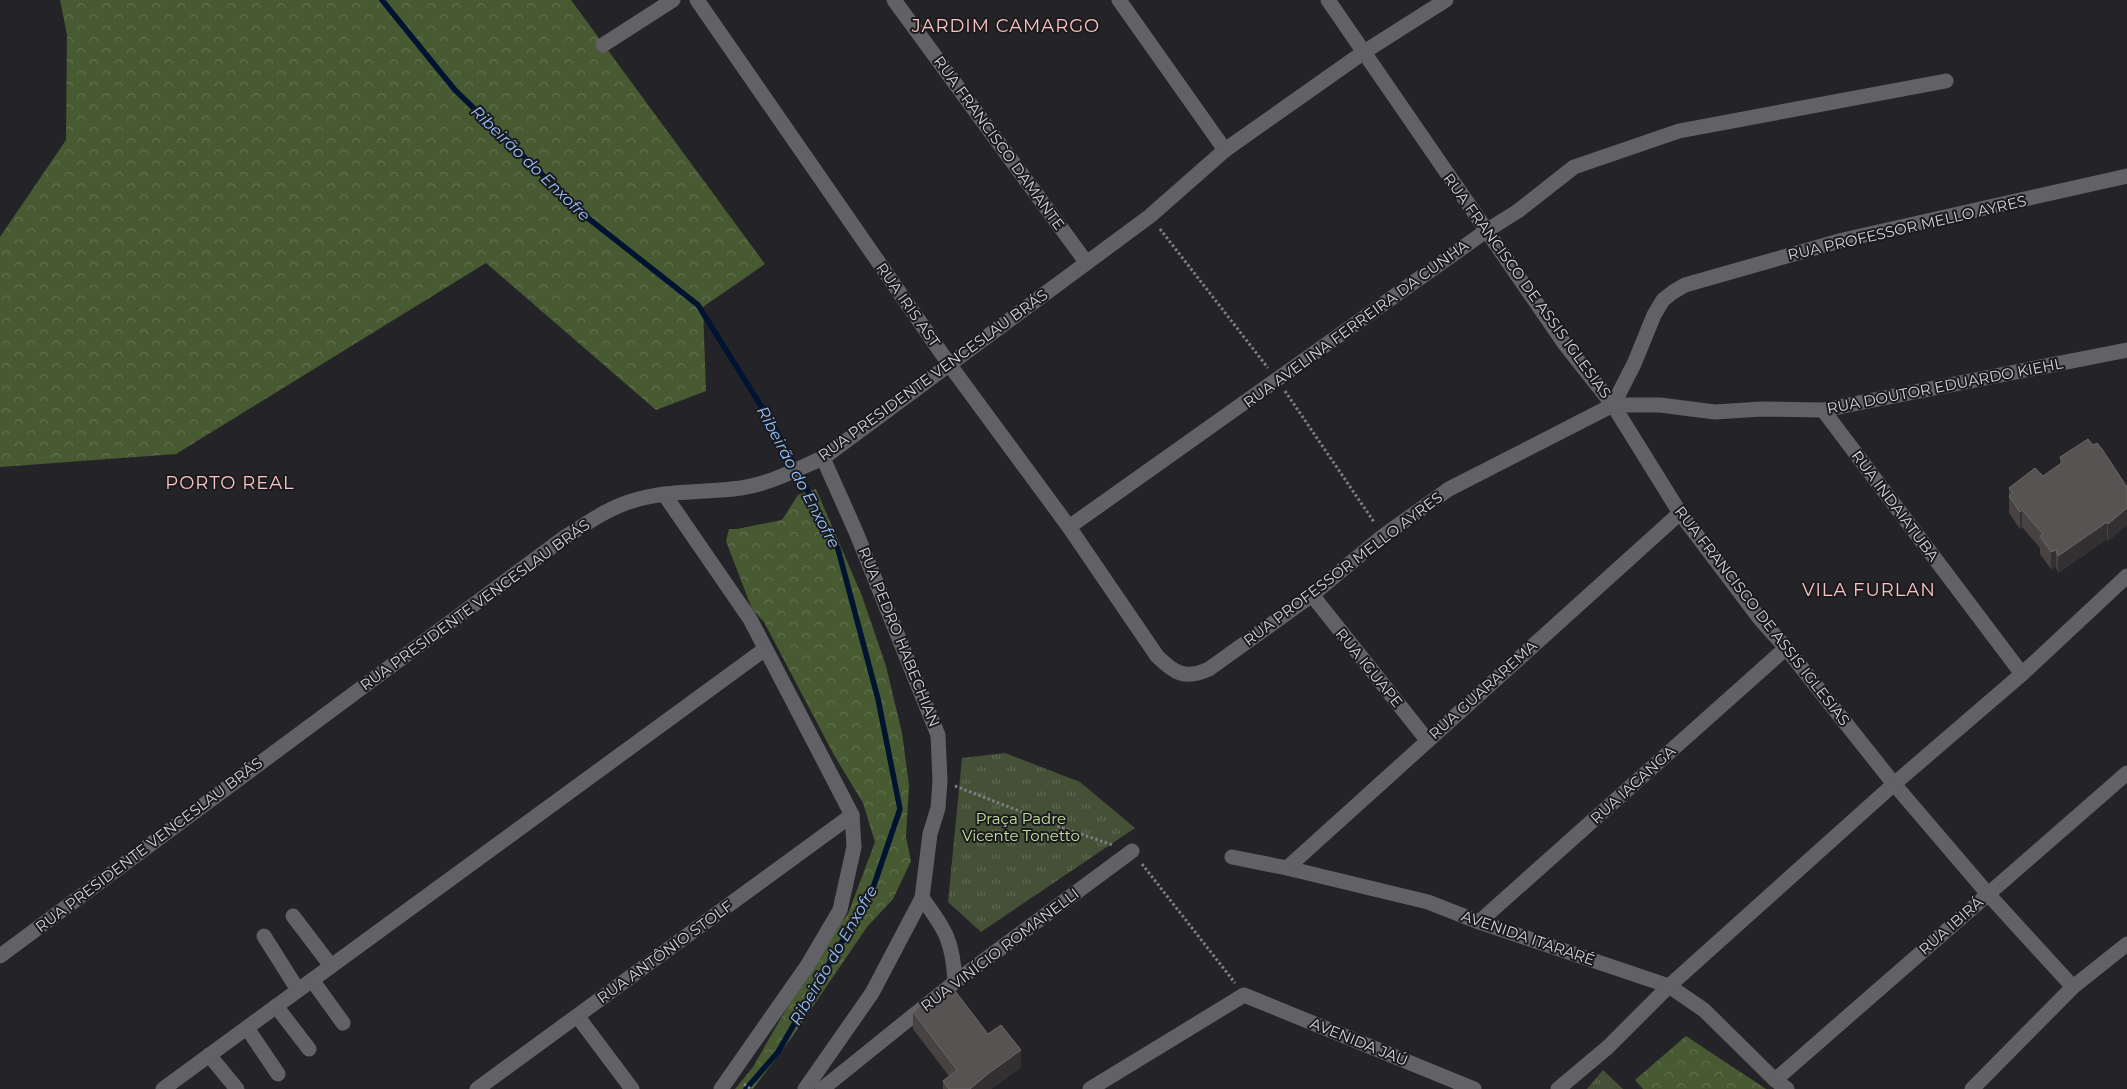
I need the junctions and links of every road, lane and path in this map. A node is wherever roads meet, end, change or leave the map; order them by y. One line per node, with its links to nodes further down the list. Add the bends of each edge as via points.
1 (673, 0): 7 (street)
2 (697, 0): 15 (street, RUA IRIS AST)
3 (894, 0): 13 (street, RUA FRANCISCO DAMANTE)
4 (1119, 0): 10 (street)
5 (1328, 0): 8 (street, RUA FRANCISCO DE ASSIS IGLESIAS)
6 (1446, 0): 8 (street, RUA PRESIDENTE VENCESLAU BRÁS)
7 (603, 44)
8 (1364, 52): 10 (street, RUA PRESIDENTE VENCESLAU BRÁS); 12 (street, RUA FRANCISCO DE ASSIS IGLESIAS)
9 (1946, 81): 12 (street, RUA AVELINA FERREIRA DA CUNHA, via 1678,131 1574,167 1518,211)
10 (1225, 150): 13 (street, RUA PRESIDENTE VENCESLAU BRÁS, via 1150,216)
11 (2127, 176): 16 (street, RUA PROFESSOR MELLO AYRES, via 1843,240 1685,285 1663,300 1654,315)
12 (1486, 231): 16 (street, RUA FRANCISCO DE ASSIS IGLESIAS); 21 (street, RUA AVELINA FERREIRA DA CUNHA)
13 (1086, 262): 15 (street, RUA PRESIDENTE VENCESLAU BRÁS)
14 (2127, 350): 17 (street, RUA DOUTOR EDUARDO KIEHL)
15 (949, 364): 18 (street, RUA PRESIDENTE VENCESLAU BRÁS); 21 (street, RUA IRIS AST)
16 (1613, 405): 17 (street, RUA DOUTOR EDUARDO KIEHL, via 1715,412); 20 (street, RUA FRANCISCO DE ASSIS IGLESIAS); 23 (street, RUA PROFESSOR MELLO AYRES, via 1449,489 1383,536)
17 (1824, 410): 27 (street, RUA INDAIATUBA)
18 (823, 458): 19 (street, RUA PRESIDENTE VENCESLAU BRÁS, via 779,479 743,488); 36 (street, RUA PEDRO HABECHIAN, via 878,584 938,736 940,780)
19 (664, 494): 24 (street, via 750,619); 41 (street, RUA PRESIDENTE VENCESLAU BRÁS, via 631,501 564,537)
20 (1680, 513): 25 (street, RUA FRANCISCO DE ASSIS IGLESIAS, via 1760,619); 28 (street, RUA GUARAREMA)
21 (1069, 527): 26 (street, RUA IRIS AST, via 1156,656)
22 (2127, 576): 27 (street)
23 (1312, 595): 26 (street, RUA PROFESSOR MELLO AYRES, via 1209,669 1197,674); 28 (street, RUA IGUAPE)
24 (765, 648): 31 (street); 42 (street)
25 (1786, 648): 30 (street, RUA FRANCISCO DE ASSIS IGLESIAS); 38 (street, RUA IACANGA)
26 (1181, 674)
27 (2022, 674): 30 (street)
28 (1427, 740): 34 (street, RUA GUARAREMA)
29 (2127, 772): 35 (street, RUA IBIRÁ)
30 (1894, 784): 35 (street, RUA FRANCISCO DE ASSIS IGLESIAS); 45 (street)
31 (852, 815): 49 (street, RUA ANTÔNIO STOLF); 61 (street, via 854,848 840,910 807,966)
32 (1132, 851): 44 (street, RUA VINÍCIO ROMANELLI)
33 (1232, 857): 34 (street, AVENIDA ITARARÉ)
34 (1287, 868): 38 (street, AVENIDA ITARARÉ, via 1428,902)
35 (1988, 894): 46 (street, RUA FRANCISCO DE ASSIS IGLESIAS); 56 (street, RUA IBIRÁ)
36 (922, 898): 44 (street, via 943,926 949,940 954,955); 62 (street, RUA PEDRO HABECHIAN, via 872,993)
37 (293, 916): 42 (street)
38 (1479, 922): 45 (street, AVENIDA ITARARÉ)
39 (264, 936): 47 (street)
40 (2127, 944): 46 (street)
41 (0, 956)
42 (331, 966): 43 (street)
43 (312, 980): 47 (street); 50 (street)
44 (955, 982): 63 (street, RUA VINÍCIO ROMANELLI)
45 (1669, 986): 56 (street, AVENIDA ITARARÉ, via 1704,1010); 66 (street, via 1608,1047)
46 (2073, 986): 67 (street)
47 (298, 990): 48 (street)
48 (276, 1006): 51 (street); 52 (street)
49 (578, 1016): 59 (street, RUA ANTÔNIO STOLF); 60 (street)
50 (344, 1023)
51 (247, 1028): 53 (street); 54 (street)
52 (309, 1049)
53 (209, 1055): 57 (street); 58 (street)
54 (278, 1074)
55 (1457, 1085): 64 (street, AVENIDA JAÚ, via 1244,995); 65 (street, AVENIDA JAÚ)
56 (1781, 1085)
57 (163, 1089)
58 (237, 1089)
59 (477, 1089)
60 (632, 1089)
61 (721, 1089)
62 (804, 1089)
63 (822, 1089)
64 (1090, 1089)
65 (1474, 1089)
66 (1558, 1089)
67 (1972, 1089)

